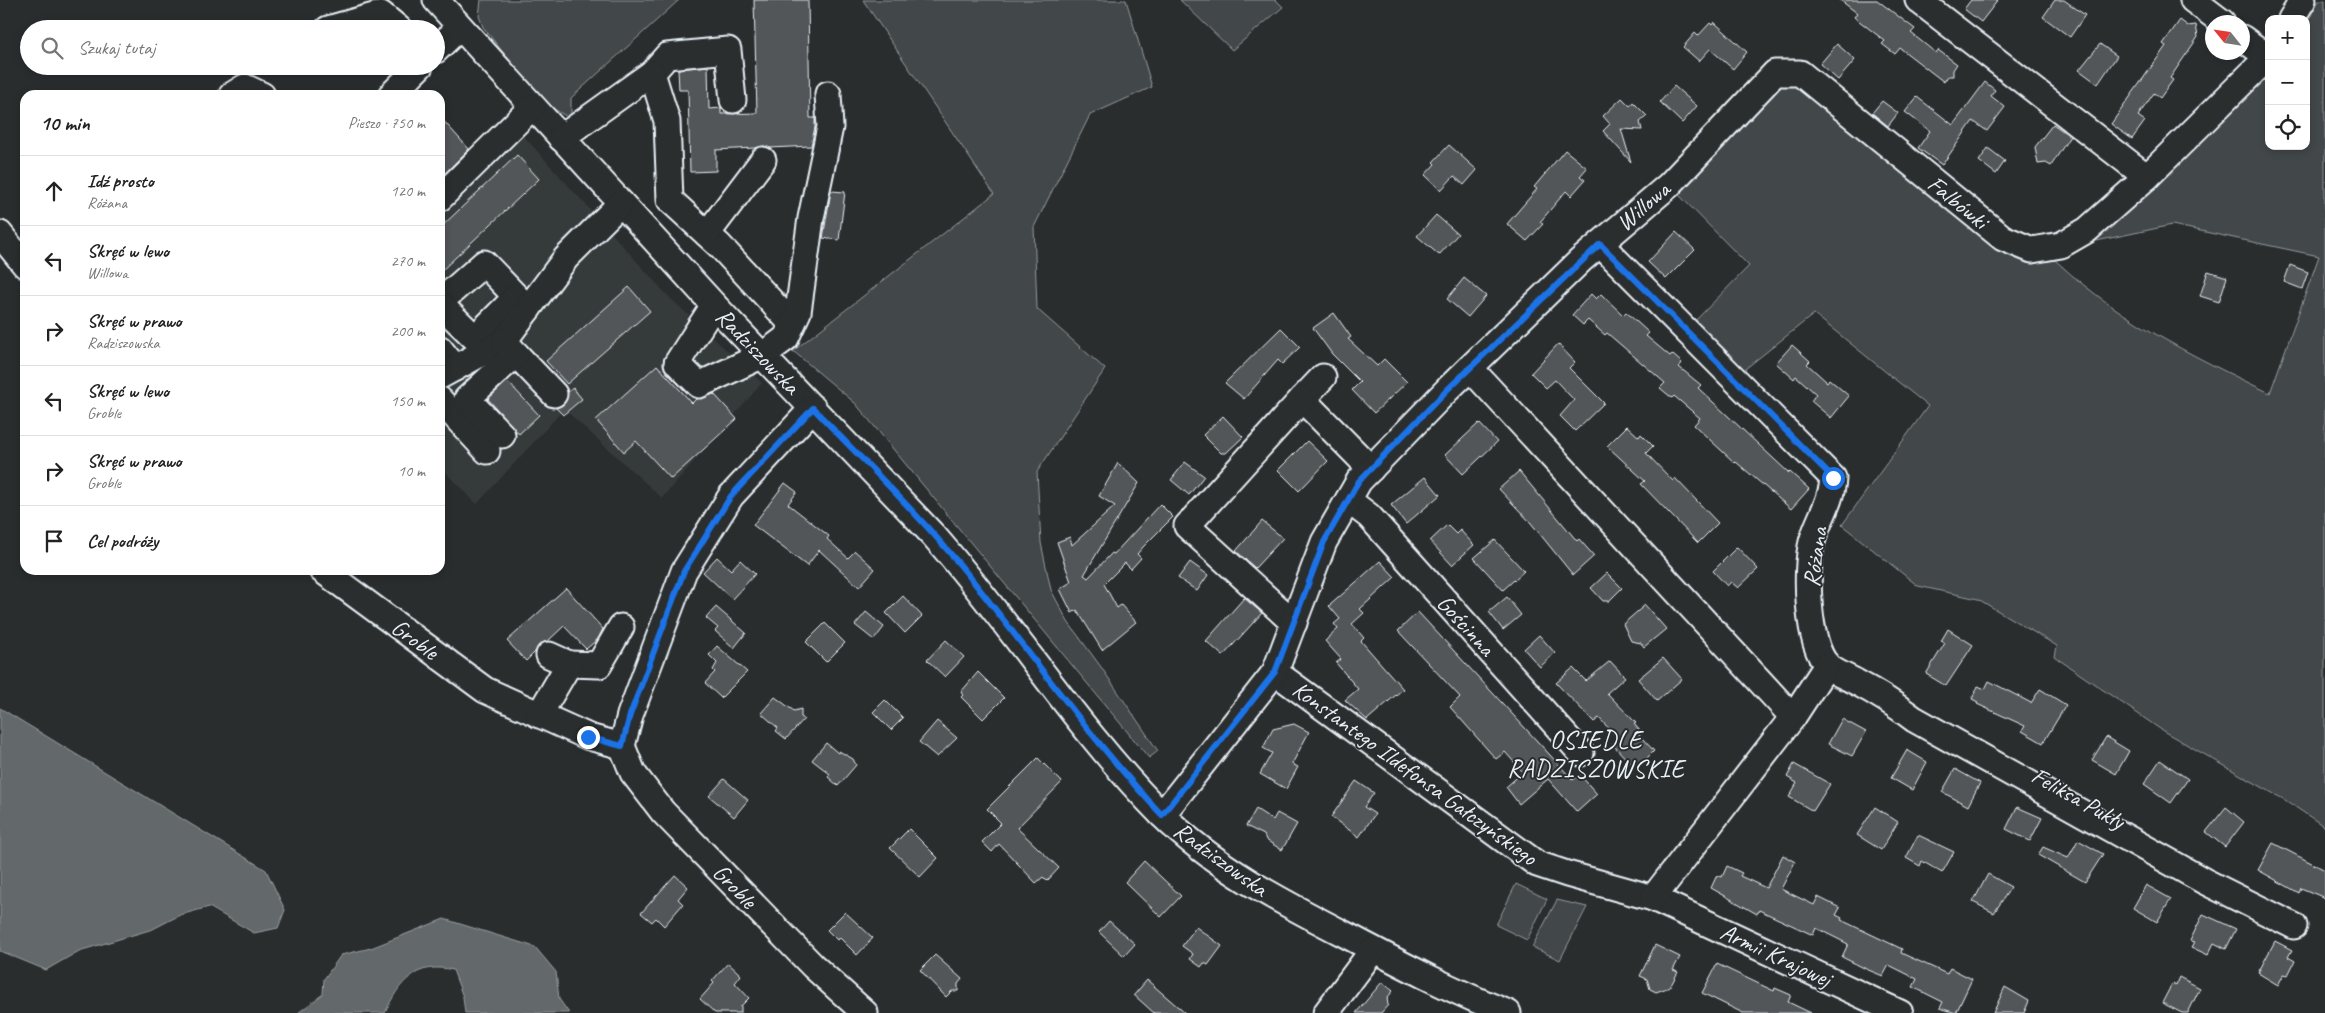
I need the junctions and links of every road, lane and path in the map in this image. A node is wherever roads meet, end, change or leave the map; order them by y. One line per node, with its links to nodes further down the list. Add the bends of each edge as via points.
1 (436, 0): 9 (street, Radziszowska)
2 (1918, 0): 25 (street)
3 (2193, 0): 5 (street)
4 (2303, 0): 6 (street)
5 (2213, 15)
6 (2294, 15)
7 (360, 20): 8 (street, via 381,14)
8 (388, 20)
9 (460, 27): 10 (street); 22 (street, Radziszowska)
10 (445, 41)
11 (2250, 44): 12 (street, Falbówki)
12 (2265, 54)
13 (2265, 59): 25 (street, Falbówki)
14 (652, 73): 21 (street, via 667,56 728,50); 23 (street); 29 (street, via 667,121 670,200)
15 (1775, 73): 25 (street, Falbówki, via 1800,74 2003,238 2032,250 2061,245 2087,230); 30 (street, Willowa, via 1669,185)
16 (411, 75): 19 (street)
17 (240, 90): 18 (street, via 245,87)
18 (251, 90)
19 (396, 90)
20 (828, 94): 36 (street, via 830,127 810,218 798,312)
21 (733, 100)
22 (532, 107): 23 (street, Radziszowska); 26 (street)
23 (561, 138): 27 (street, Radziszowska)
24 (763, 160): 29 (street)
25 (2147, 177)
26 (445, 193)
27 (621, 203): 33 (street); 34 (street, Radziszowska)
28 (0, 234): 31 (street)
29 (707, 234): 36 (street)
30 (1600, 244): 40 (street, Willowa); 51 (street, Różana, via 1833,478 1829,503 1821,515 1812,544 1809,605 1816,648)
31 (20, 259)
32 (445, 298): 33 (street, via 484,263)
33 (522, 303): 35 (street, via 475,338); 37 (street)
34 (714, 305): 38 (street, Radziszowska); 38 (street, via 677,362 699,385)
35 (445, 308)
36 (792, 324): 38 (street, via 786,338)
37 (510, 347): 39 (street); 42 (street); 44 (street, via 467,399 495,443)
38 (762, 355): 45 (street, Radziszowska)
39 (445, 364)
40 (1470, 368): 46 (street, Willowa); 54 (street)
41 (1323, 377): 43 (street)
42 (554, 394)
43 (1302, 399): 46 (street); 49 (street, via 1187,526)
44 (445, 404)
45 (813, 408): 55 (street, via 731,496 684,571 630,715); 57 (street, Radziszowska, via 964,570 1062,698 1130,782)
46 (1371, 469): 47 (street, Willowa)
47 (1348, 500): 49 (street, Willowa, via 1324,542); 56 (street, Gościnna, via 1369,516)
48 (329, 575): 53 (street, Groble, via 485,690)
49 (1294, 623): 52 (street, Willowa)
50 (621, 627): 53 (street, via 599,665 559,660)
51 (1827, 665): 54 (street); 59 (street, Feliksa Pukły, via 1922,723 2204,881)
52 (1275, 672): 57 (street, Willowa); 58 (street, Konstantego Ildefonsa Gałczyńskiego, via 1537,864)
53 (540, 715): 55 (street, Groble, via 588,737)
54 (1793, 717): 58 (street)
55 (622, 746): 61 (street, Groble, via 634,773 663,812 813,966)
56 (1582, 753)
57 (1162, 815): 60 (street, Radziszowska, via 1250,884)
58 (1653, 898): 64 (street, Armii Krajowej)
59 (2294, 926)
60 (1373, 950): 62 (street); 63 (street, Radziszowska)
61 (865, 1013)
62 (1326, 1013)
63 (1508, 1013)
64 (1900, 1013)

